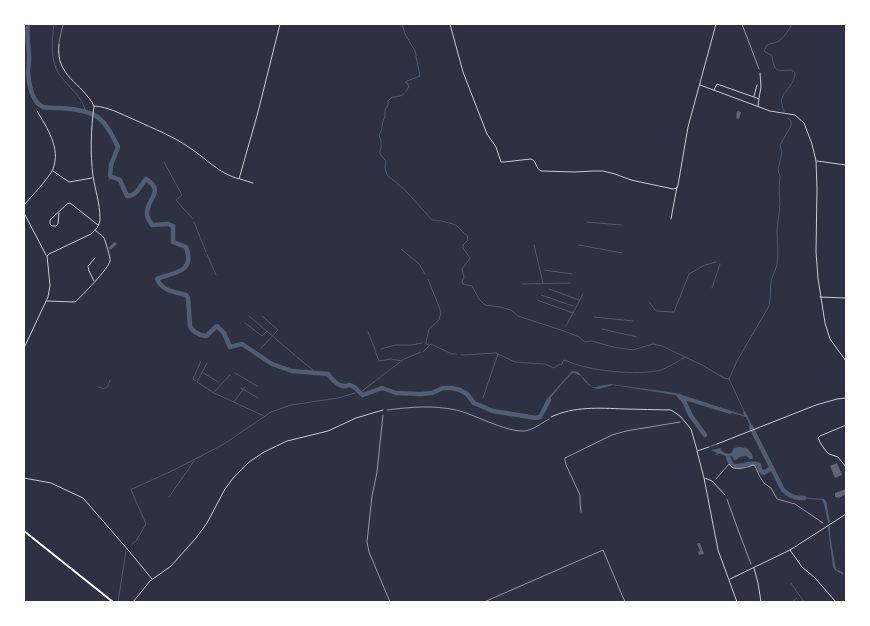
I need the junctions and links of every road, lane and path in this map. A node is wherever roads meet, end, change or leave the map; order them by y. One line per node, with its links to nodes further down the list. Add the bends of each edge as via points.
1 (63, 24): 6 (street)
2 (280, 24): 20 (street)
3 (450, 24): 22 (street, via 463,72 502,162 531,159 541,171 602,171 667,188)
4 (716, 24): 8 (street)
5 (742, 24): 7 (path)
6 (58, 44): 13 (street, via 62,68)
7 (760, 73): 12 (street)
8 (700, 84): 10 (street); 22 (street, via 685,139)
9 (756, 85): 11 (street)
10 (714, 90): 11 (street, via 717,84); 14 (street)
11 (754, 97): 12 (street)
12 (759, 98): 14 (street)
13 (94, 106): 19 (street); 20 (street, via 124,114 166,134 223,173)
14 (758, 106): 16 (street, via 798,117 804,123)
15 (37, 111): 18 (street, via 55,150)
16 (816, 161): 17 (street); 32 (street, via 816,252)
17 (846, 165)
18 (52, 170): 19 (street, via 69,182); 23 (street)
19 (93, 178): 27 (street, via 100,216)
20 (239, 179): 21 (street)
21 (252, 183)
22 (677, 187): 26 (street)
23 (24, 205)
24 (24, 213): 29 (street)
25 (59, 213): 25 (street, via 50,220 51,226 57,225); 27 (street, via 70,203)
26 (671, 219)
27 (98, 226): 28 (street)
28 (95, 230): 29 (street); 31 (street, via 106,241 111,260)
29 (47, 256): 34 (street, via 50,285)
30 (95, 258): 31 (street, via 88,266)
31 (95, 282): 34 (street, via 74,302)
32 (820, 297): 33 (street); 36 (street, via 828,332)
33 (846, 298)
34 (47, 301): 35 (street)
35 (24, 348)
36 (846, 361)
37 (846, 399): 42 (street, via 826,402)
38 (383, 410): 39 (path, via 425,406 447,408 519,431 528,430); 56 (street, via 325,432 287,441 256,457 228,484 196,538 171,566); 60 (path, via 367,542)
39 (551, 417): 44 (street, via 566,411 600,408 671,410 692,429)
40 (682, 422): 50 (path, via 619,433 566,458 564,460 580,495)
41 (846, 425): 45 (street, via 818,438 826,451)
42 (717, 444): 43 (street)
43 (709, 446): 44 (street)
44 (697, 451): 47 (street)
45 (846, 467)
46 (24, 478): 56 (street, via 51,483 84,498)
47 (704, 478): 48 (street); 57 (street, via 718,550)
48 (713, 481): 49 (street); 52 (path, via 729,464 732,468 753,465 777,499 795,504)
49 (725, 495): 55 (path)
50 (581, 512)
51 (846, 514): 52 (street)
52 (827, 526): 54 (street)
53 (24, 531): 58 (main road)
54 (790, 550): 55 (street); 65 (street)
55 (754, 568): 57 (street); 64 (street)
56 (152, 579): 59 (street)
57 (729, 580): 63 (street)
58 (114, 602)
59 (133, 602)
60 (390, 602)
61 (484, 602): 62 (path, via 603,550)
62 (625, 602)
63 (737, 602)
64 (760, 602)
65 (836, 602)

